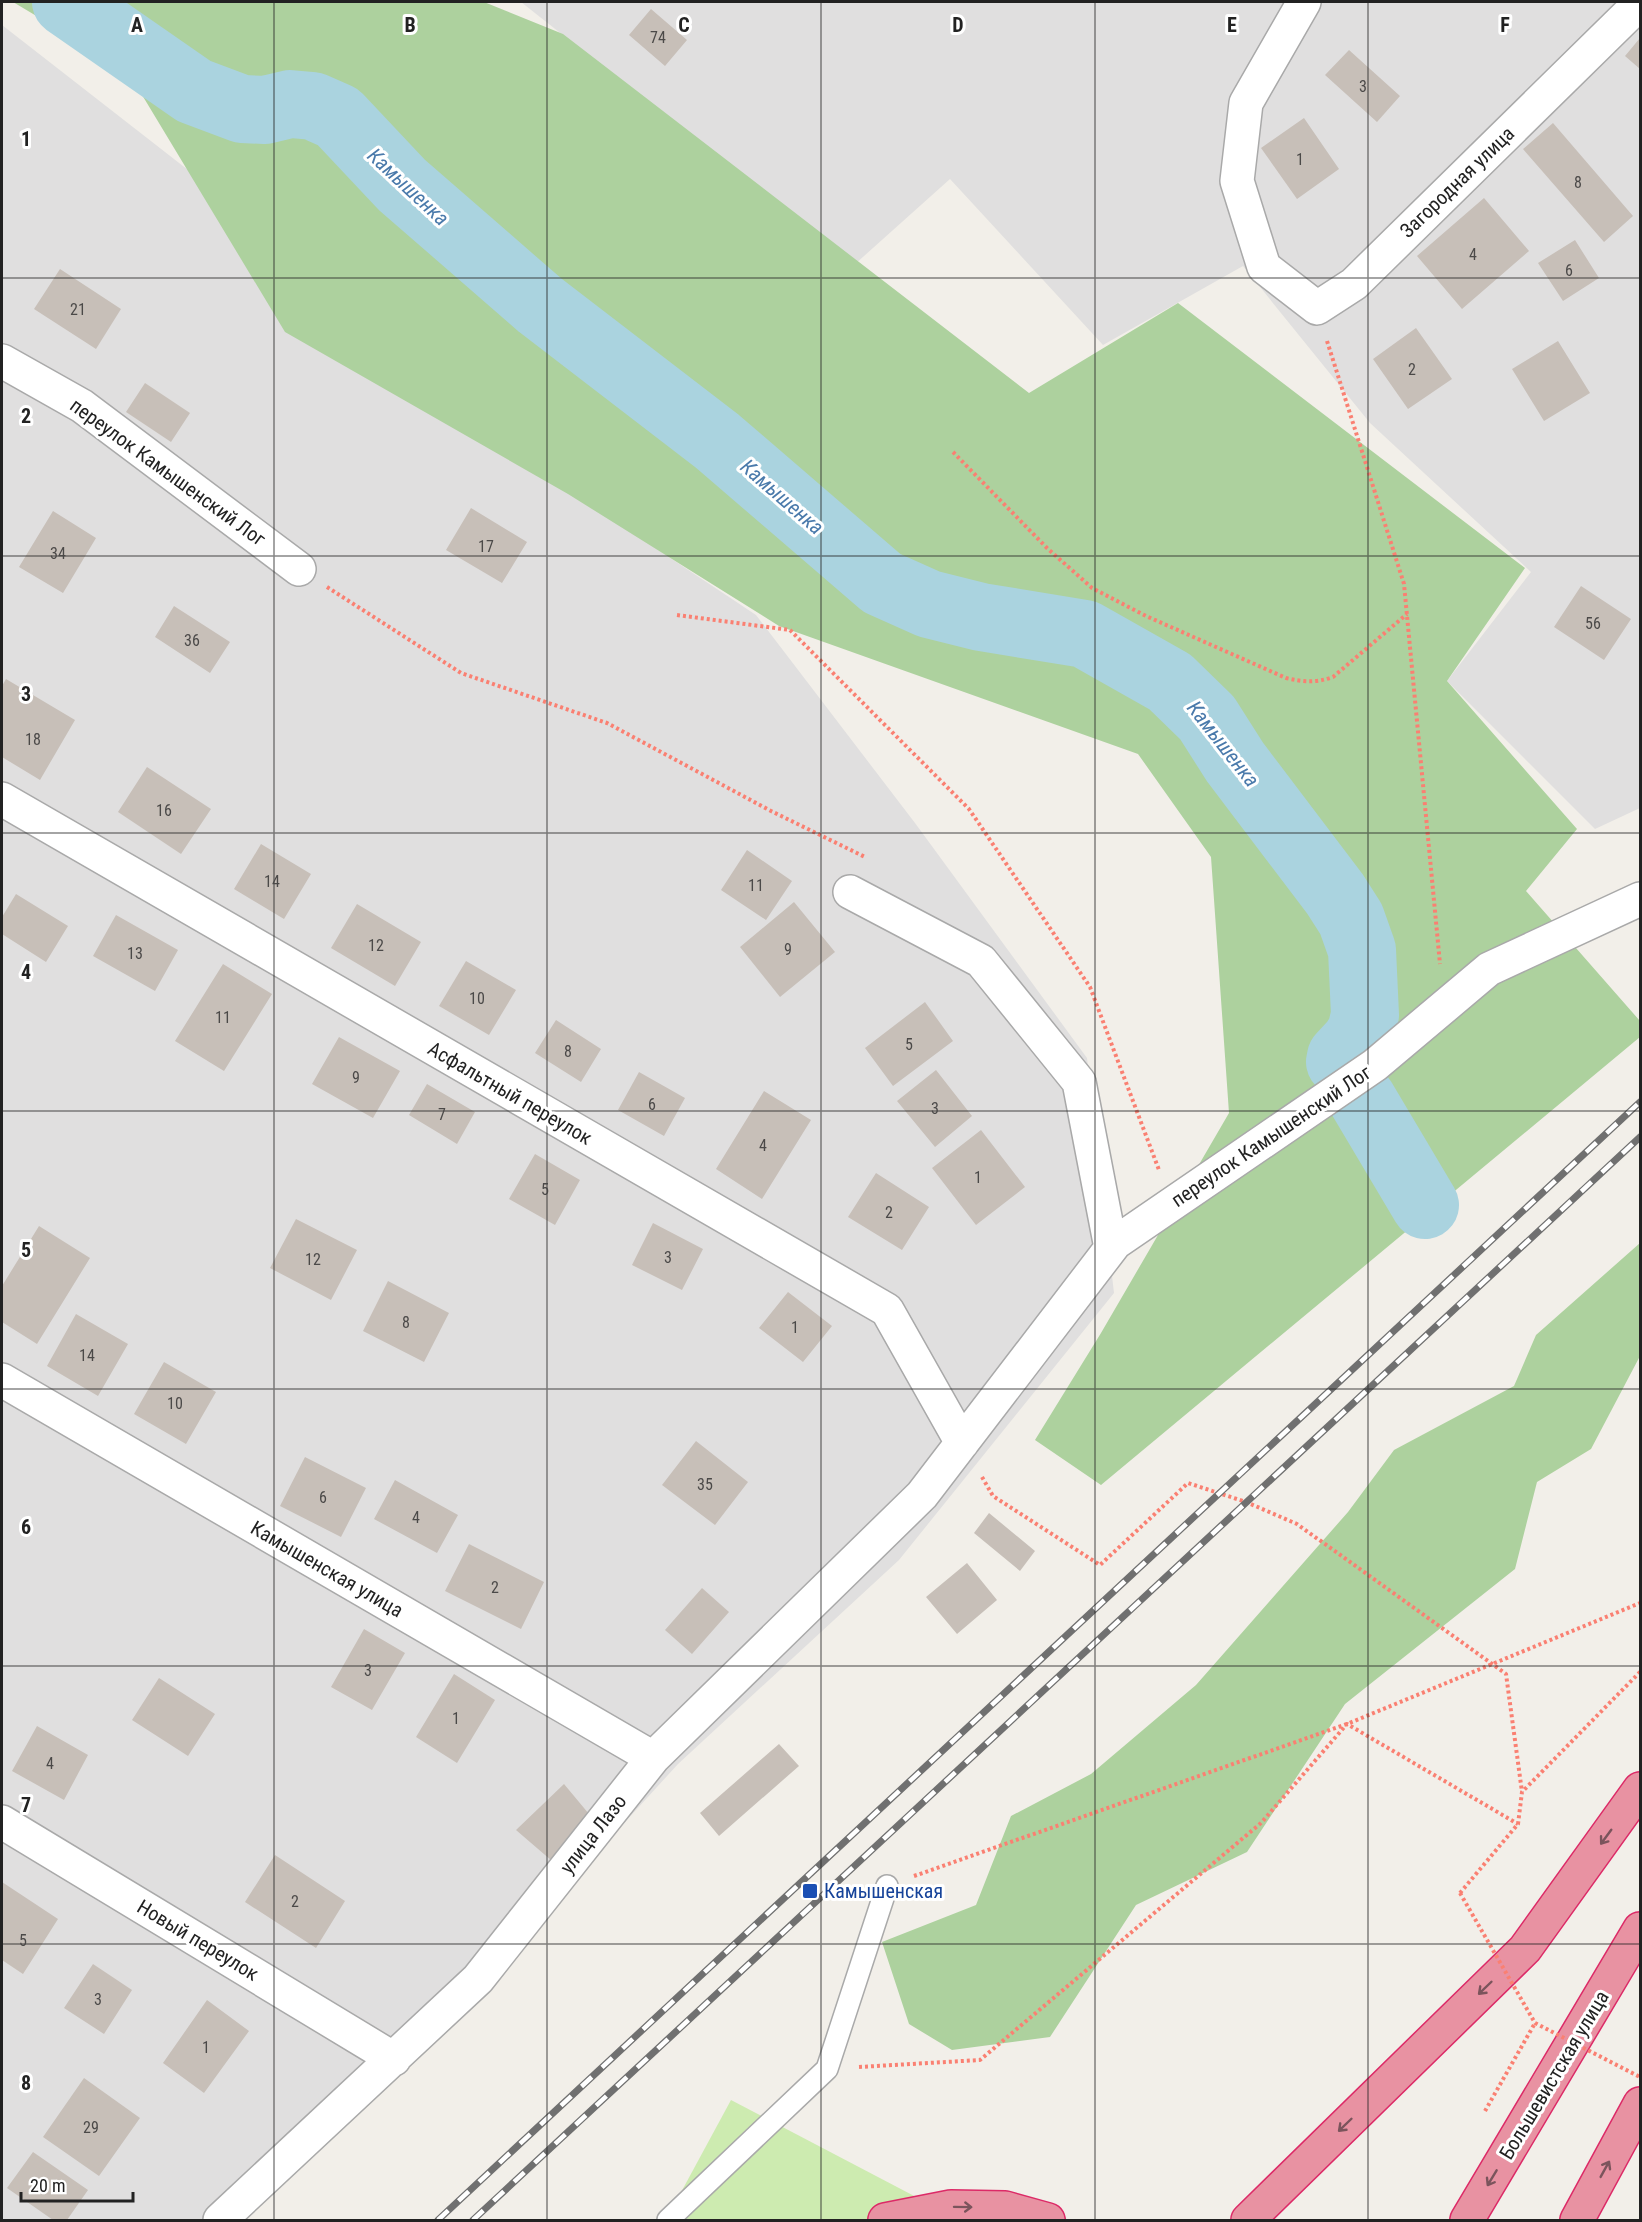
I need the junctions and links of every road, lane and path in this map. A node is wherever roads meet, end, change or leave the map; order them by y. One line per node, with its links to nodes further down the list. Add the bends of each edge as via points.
1 (1304, 2): 3 (street, via 1246,103 1238,181 1264,267)
2 (1641, 3): 3 (street, Загородная улица, via 1354,284)
3 (1317, 308): 7 (path, via 1404,584)
4 (2, 361): 6 (street, переулок Камышенский Лог, via 82,406)
5 (953, 452): 7 (path, via 1092,588 1286,678 1320,682 1333,677)
6 (300, 569): 10 (path, via 461,673 607,723)
7 (1407, 614): 13 (path)
8 (677, 615): 14 (path, via 790,630 969,809 1090,987)
9 (2, 799): 17 (street, Асфальтный переулок, via 887,1310)
10 (871, 860)
11 (850, 892): 15 (street, via 981,961 1079,1082)
12 (1641, 899): 13 (street, переулок Камышенский Лог, via 1489,969)
13 (1444, 1007): 14 (street, переулок Камышенский Лог, via 1374,1065)
14 (1172, 1204): 15 (street, переулок Камышенский Лог)
15 (1112, 1248): 17 (street, переулок Камышенский Лог)
16 (2, 1380): 22 (street, Камышенская улица)
17 (962, 1443): 19 (path, via 993,1496 1100,1565 1188,1483 1297,1524); 22 (street, улица Лазо, via 922,1495)
18 (1641, 1603): 19 (path)
19 (1492, 1664): 21 (path); 24 (path, via 1506,1674)
20 (1641, 1672): 24 (path)
21 (1347, 1724): 26 (path); 27 (path); 31 (path, via 1261,1823 980,2060)
22 (652, 1758): 30 (street, улица Лазо, via 478,1979)
23 (1641, 1789): 39 (highway, one-way to 39, via 1525,1949)
24 (1522, 1792): 26 (path)
25 (2, 1822): 30 (street, Новый переулок)
26 (1518, 1824): 29 (path, bridge, via 1460,1893)
27 (888, 1886): 31 (lane)
28 (1641, 1929): 40 (highway, Большевистская улица, one-way to 40)
29 (1535, 2023): 32 (path, bridge); 34 (path)
30 (394, 2059): 35 (street, улица Лазо)
31 (827, 2069): 36 (lane)
32 (1641, 2077)
33 (1641, 2104): 41 (highway, one-way to 33)
34 (1485, 2111)
35 (220, 2220)
36 (669, 2220)
37 (885, 2220): 38 (highway, one-way to 38, via 951,2207 1005,2208)
38 (1048, 2220)
39 (1248, 2220)
40 (1467, 2220)
41 (1577, 2220)

